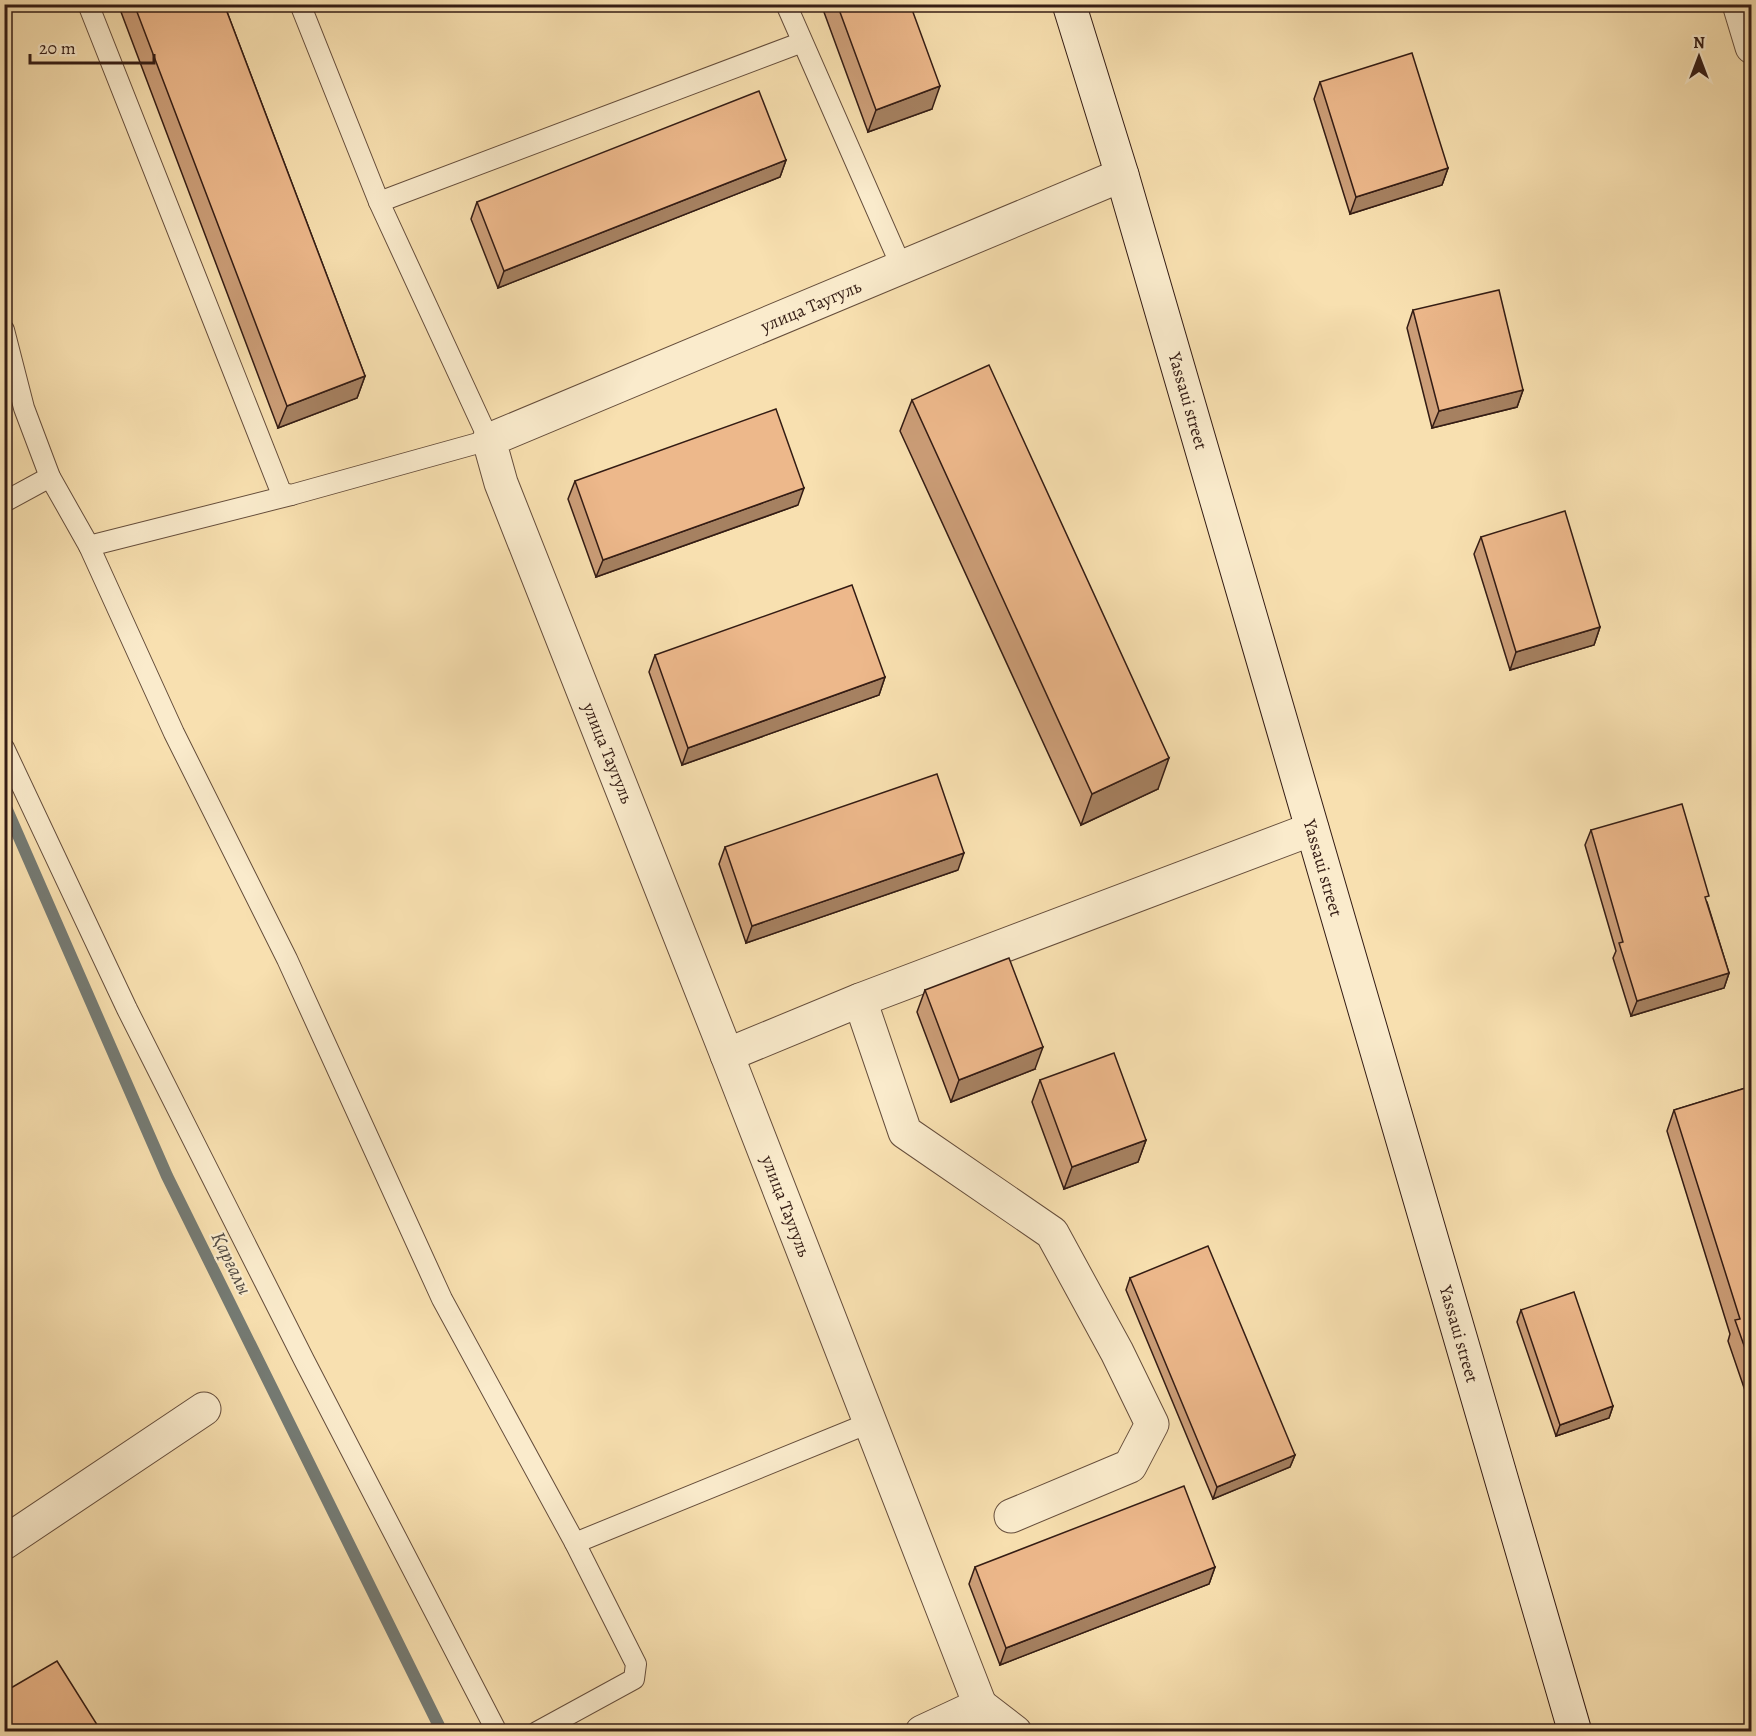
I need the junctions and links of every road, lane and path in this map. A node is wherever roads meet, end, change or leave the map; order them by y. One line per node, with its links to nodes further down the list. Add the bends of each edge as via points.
1 (88, 4): 14 (lane, via 280,492)
2 (300, 4): 9 (lane)
3 (786, 4): 6 (lane)
4 (1069, 4): 8 (street, Yassaui street)
5 (1739, 4): 7 (street)
6 (800, 43): 9 (lane); 10 (lane)
7 (1752, 46)
8 (1122, 175): 10 (street, улица Таугуль); 18 (street, Yassaui street)
9 (379, 202): 12 (lane)
10 (902, 268): 12 (street, улица Таугуль)
11 (4, 330): 13 (lane, via 24,408)
12 (489, 440): 14 (lane); 20 (street, улица Таугуль, via 501,483)
13 (50, 477): 15 (lane); 16 (lane)
14 (291, 495): 16 (lane)
15 (4, 502)
16 (89, 546): 25 (lane, via 174,734 287,959 442,1299)
17 (4, 748): 27 (lane, via 138,1031)
18 (1312, 829): 19 (street); 31 (street, Yassaui street)
19 (860, 1000): 20 (street); 23 (street, via 905,1132 1052,1233 1118,1352 1152,1424 1130,1466)
20 (728, 1055): 22 (street, улица Таугуль)
21 (204, 1409): 24 (street)
22 (869, 1423): 25 (lane); 26 (street, улица Таугуль)
23 (1011, 1516)
24 (4, 1543)
25 (575, 1543): 28 (lane, via 636,1664 634,1679)
26 (980, 1705): 29 (street); 30 (street)
27 (497, 1731)
28 (537, 1731)
29 (922, 1731)
30 (1015, 1731)
31 (1575, 1731)

